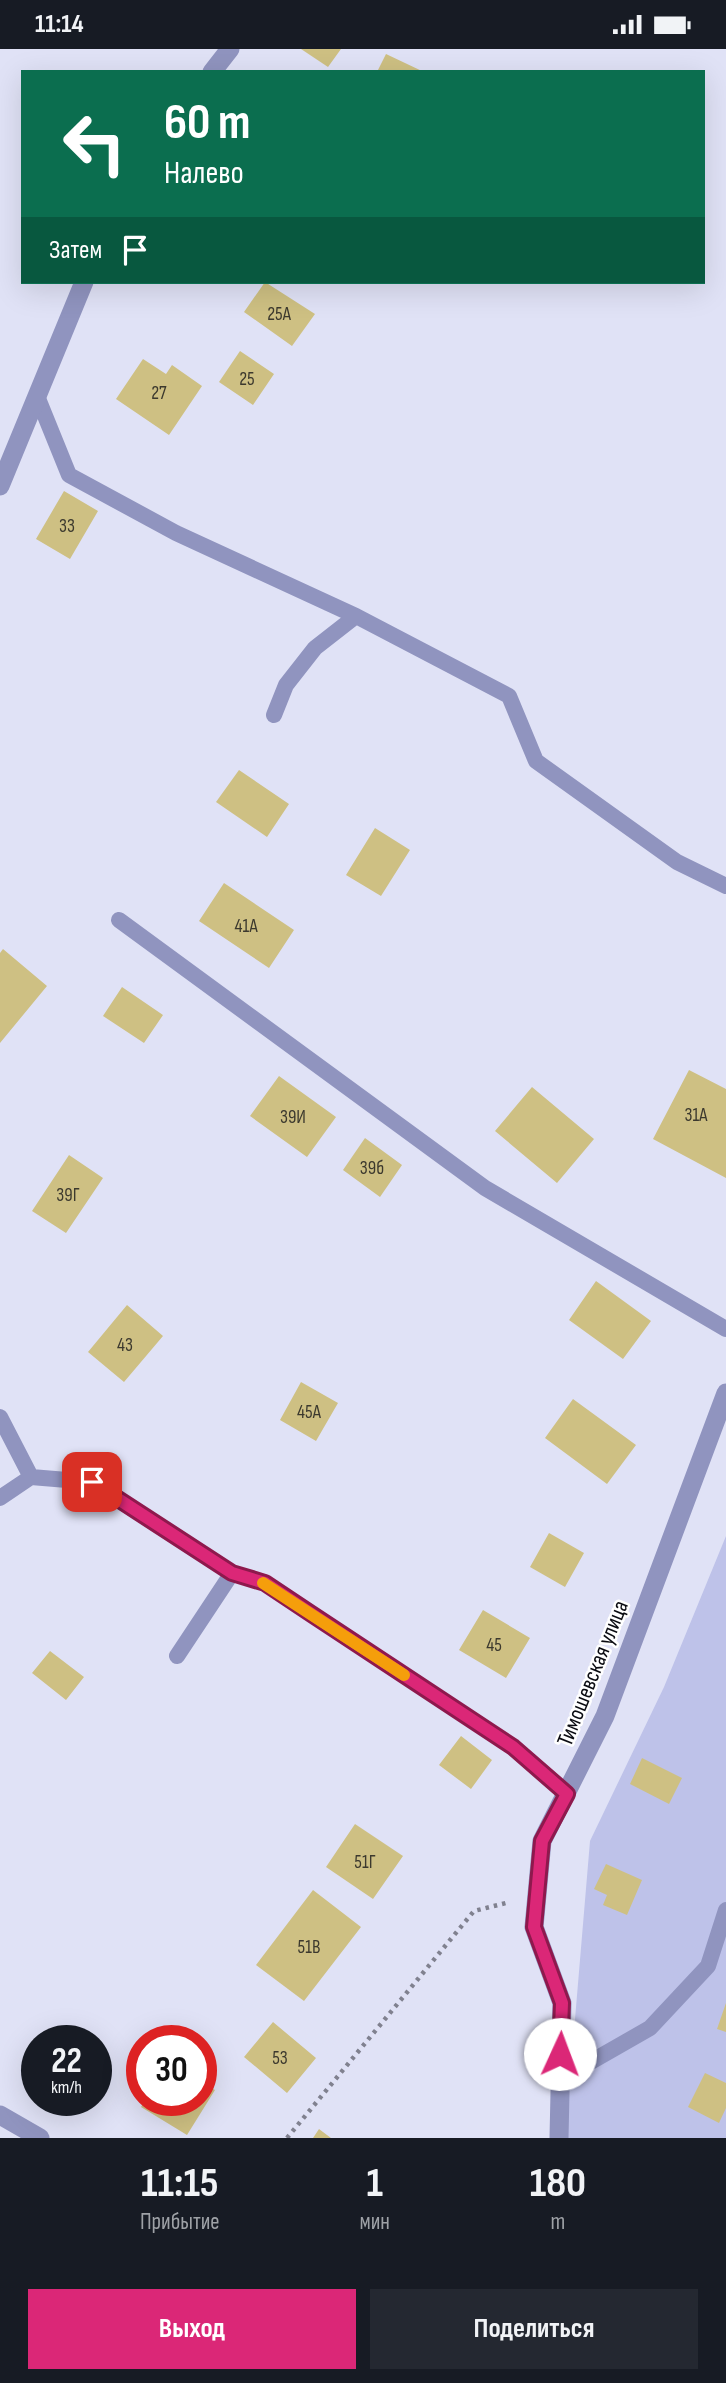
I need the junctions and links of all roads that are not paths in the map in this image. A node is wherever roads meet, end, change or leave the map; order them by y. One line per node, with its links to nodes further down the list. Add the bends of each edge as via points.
1 (230, 49): 2 (street)
2 (214, 70)
3 (83, 284): 4 (street)
4 (37, 396): 5 (street); 6 (lane, via 69,475 176,533)
5 (0, 486)
6 (356, 616): 7 (lane, via 315,648 286,685); 8 (lane, via 509,696 536,761 677,862)
7 (274, 715)
8 (726, 886)
9 (119, 920): 10 (lane, via 485,1188)
10 (726, 1329)
11 (726, 1393): 17 (street, Тимошевская улица, via 605,1716)
12 (0, 1417): 13 (lane)
13 (31, 1477): 14 (lane); 15 (lane, via 92,1482)
14 (0, 1498)
15 (232, 1573): 16 (lane); 17 (lane, via 265,1583 502,1740)
16 (177, 1656)
17 (567, 1794): 19 (street, Тимошевская улица, via 542,1841 534,1927 562,2003)
18 (726, 1910): 19 (lane, via 708,1966 650,2028)
19 (559, 2080): 22 (street, Тимошевская улица)
20 (0, 2115): 21 (street)
21 (40, 2138)
22 (559, 2138)

